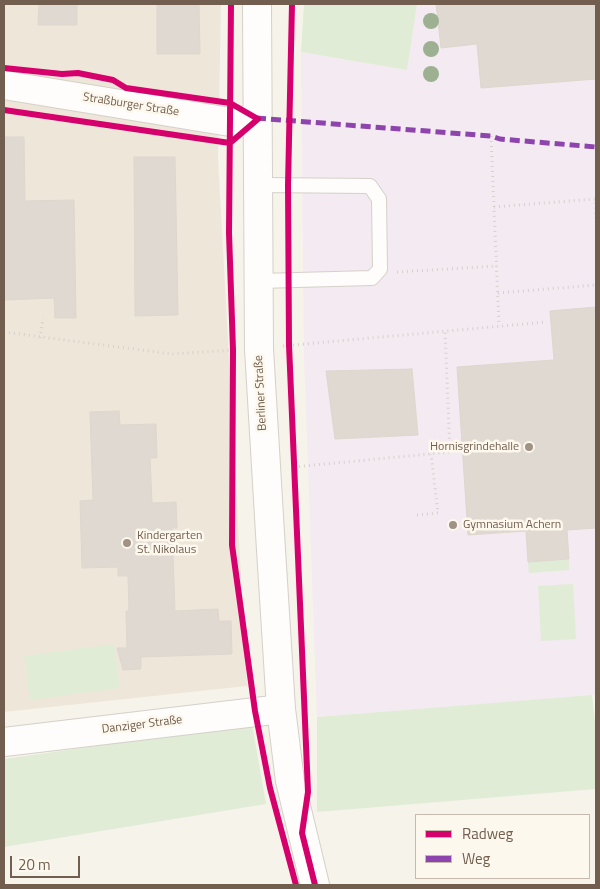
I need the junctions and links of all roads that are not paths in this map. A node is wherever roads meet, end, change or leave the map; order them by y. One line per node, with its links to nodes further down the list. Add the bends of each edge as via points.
1 (257, 4): 3 (street, Berliner Straße)
2 (4, 85): 3 (street, Straßburger Straße, via 230,122)
3 (258, 119): 4 (street, Berliner Straße)
4 (258, 185): 5 (street, Berliner Straße); 5 (lane, via 370,186 379,199 380,269 372,278)
5 (259, 281): 6 (street, Berliner Straße, via 259,349)
6 (281, 709): 7 (street, Danziger Straße); 8 (street, Berliner Straße, via 290,781)
7 (4, 742)
8 (315, 885)

